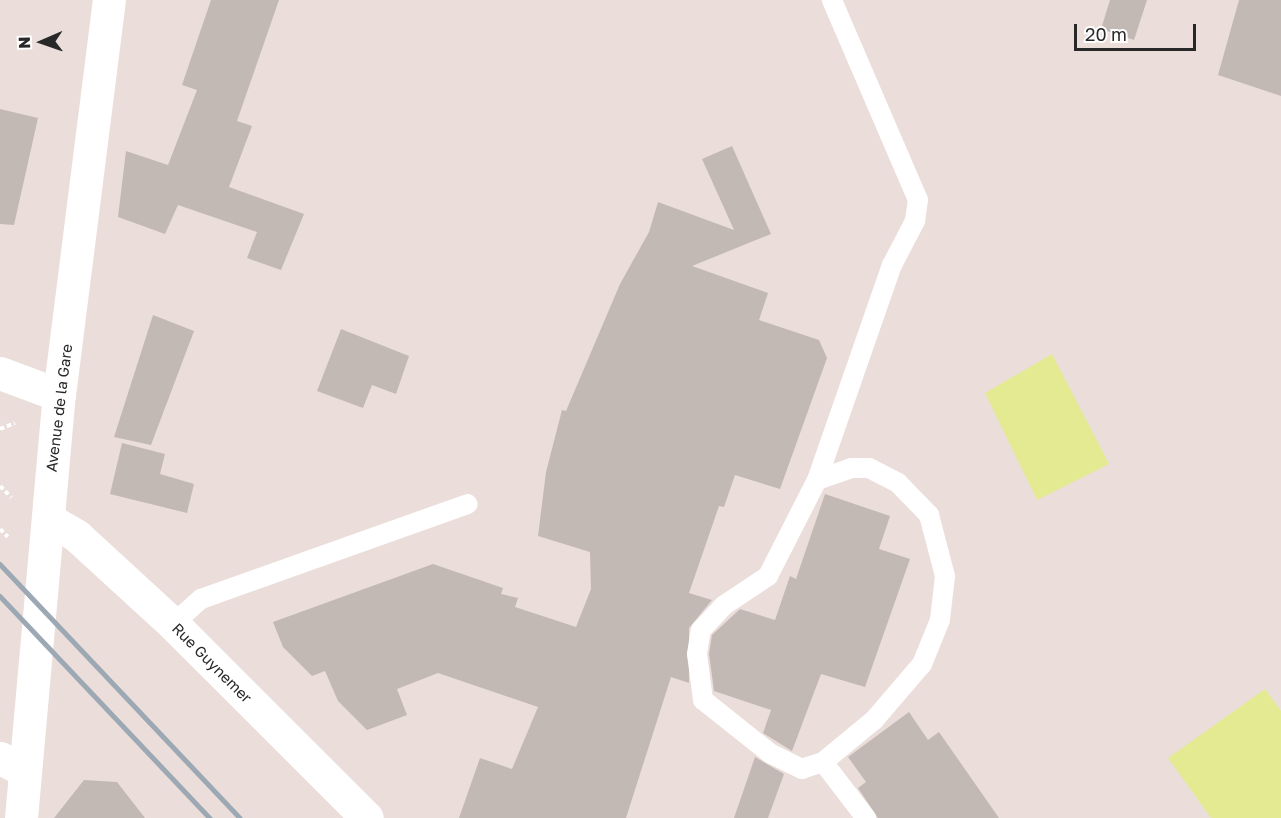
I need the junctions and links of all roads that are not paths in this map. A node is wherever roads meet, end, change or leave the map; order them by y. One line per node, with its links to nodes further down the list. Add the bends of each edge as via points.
1 (109, 0): 4 (main road, Avenue de la Gare)
2 (832, 0): 5 (lane, via 918,200 915,220 892,265)
3 (0, 373): 4 (main road)
4 (59, 395): 7 (main road, Avenue de la Gare)
5 (817, 480): 9 (lane, via 768,576 723,606 701,630 697,654 704,700 771,754 802,770); 9 (lane, via 869,468 912,494 929,515 945,576 940,620 922,664 874,720)
6 (468, 504): 8 (lane, via 201,599)
7 (48, 519): 8 (main road, Rue Guynemer, via 77,536); 10 (main road, Avenue de la Gare)
8 (173, 624): 12 (main road, Rue Guynemer)
9 (823, 762): 13 (lane)
10 (12, 764): 11 (main road, Avenue de la Gare)
11 (21, 818)
12 (367, 818)
13 (866, 818)

